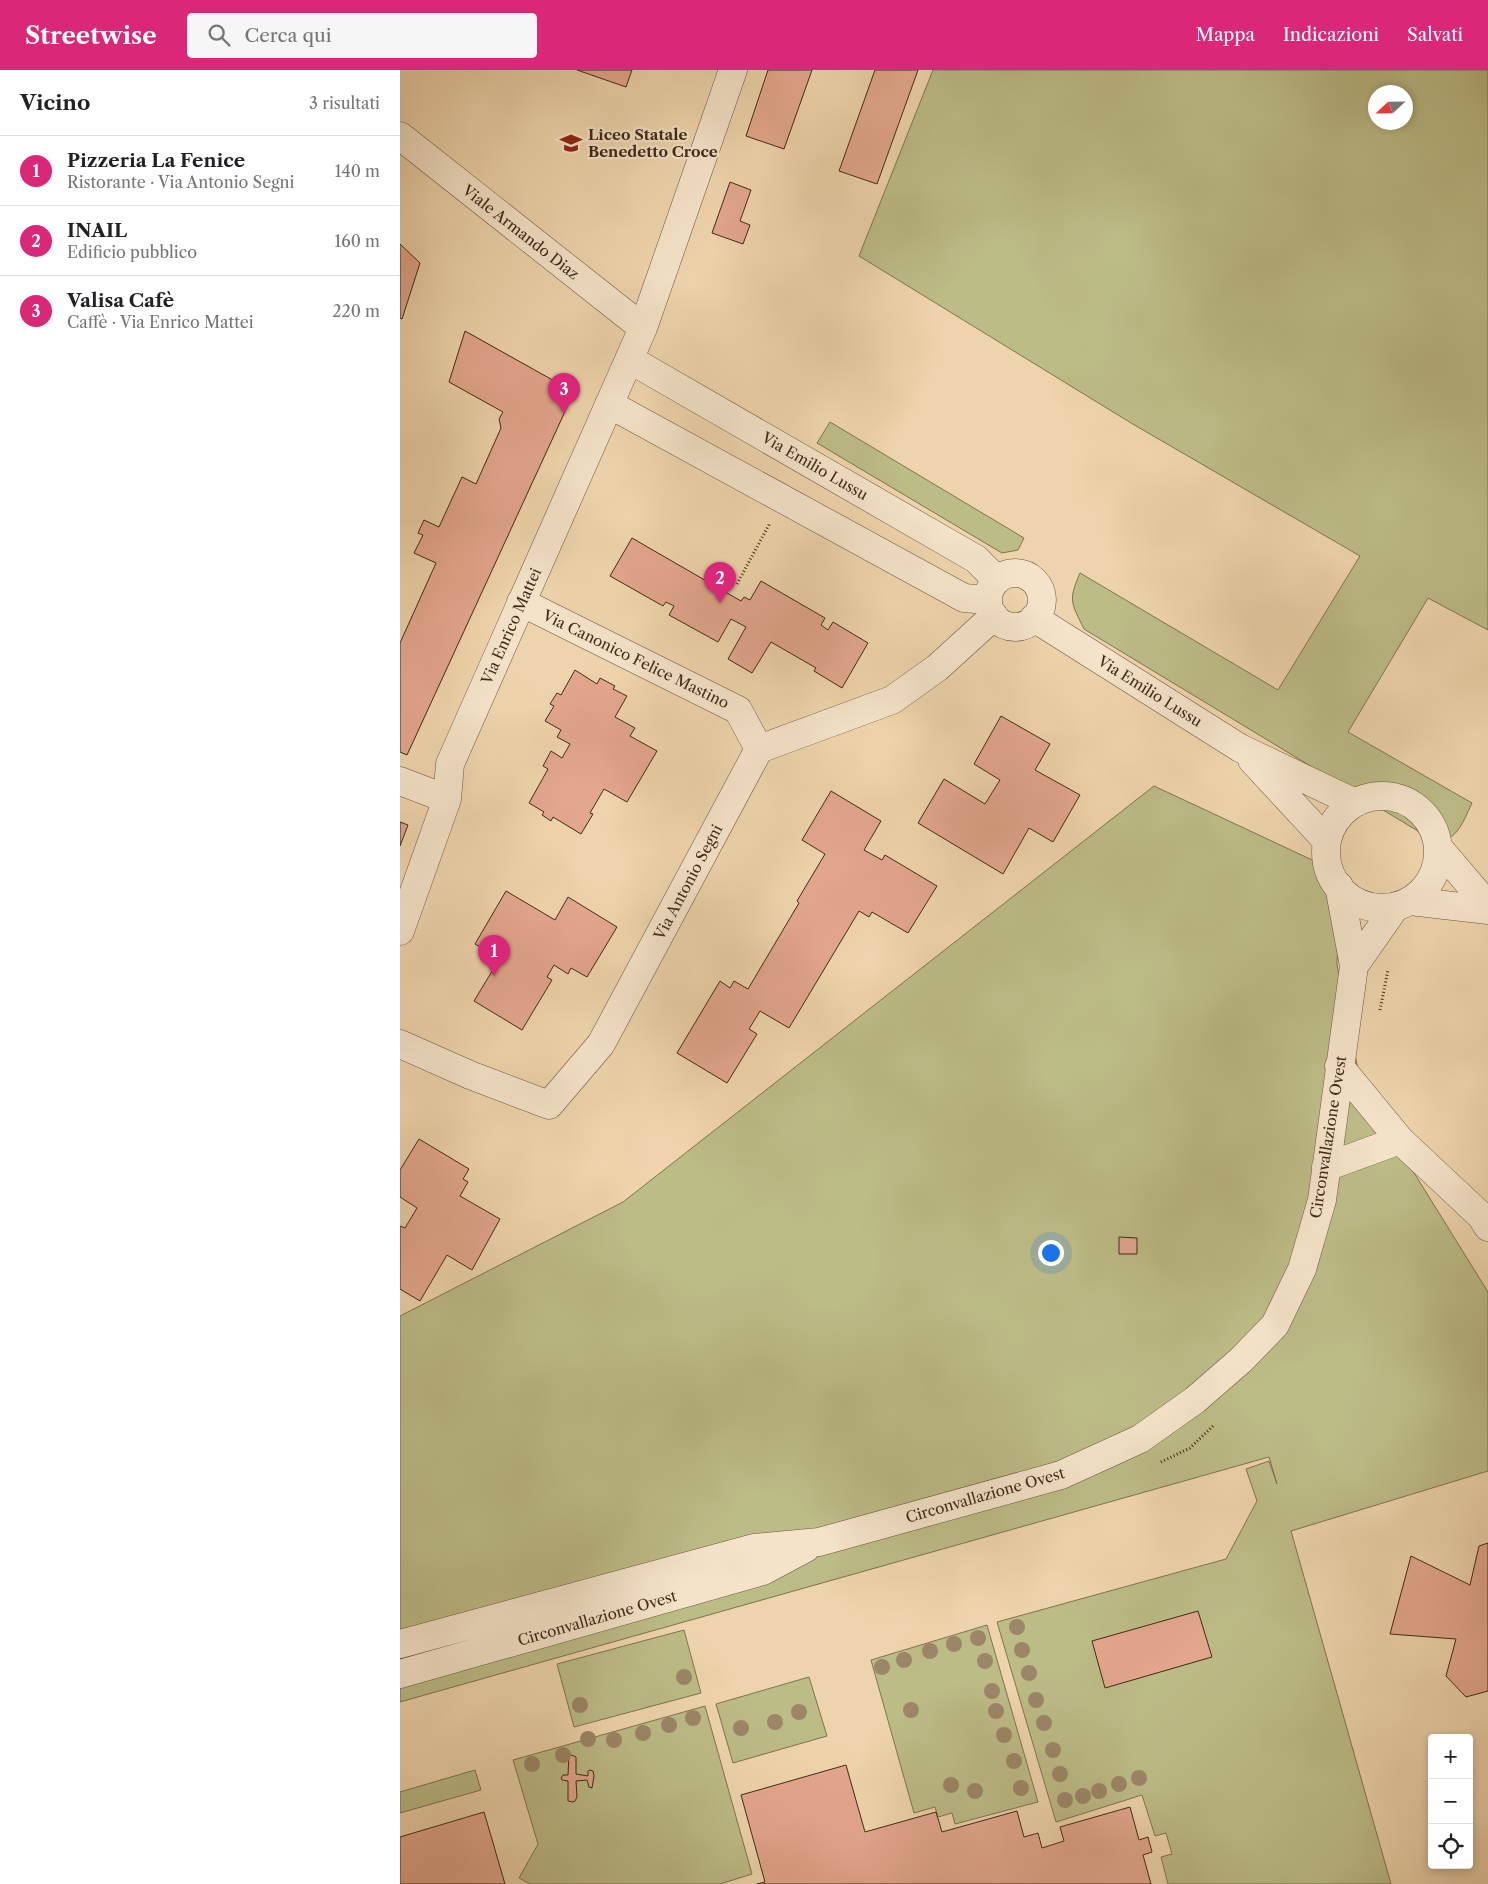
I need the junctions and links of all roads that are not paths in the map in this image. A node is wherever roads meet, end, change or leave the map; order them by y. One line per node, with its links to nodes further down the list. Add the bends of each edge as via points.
1 (734, 70): 3 (street, Via Enrico Mattei)
2 (400, 136): 3 (street, Viale Armando Diaz)
3 (643, 328): 4 (street, Via Enrico Mattei)
4 (629, 359): 5 (street, Via Enrico Mattei); 6 (street, Via Emilio Lussu, via 976,559)
5 (609, 404): 6 (street, via 964,598); 7 (street, Via Enrico Mattei)
6 (993, 599): 8 (street, via 1001,622 1009,626 1026,624); 8 (street, via 1003,575 1018,573 1032,579 1038,586 1042,602); 10 (street, via 937,668 892,700)
7 (521, 602): 10 (street, Via Canonico Felice Mastino, via 738,710); 12 (street, Via Enrico Mattei, via 450,764)
8 (1034, 618): 9 (street, Via Emilio Lussu)
9 (1240, 748): 13 (street, Via Emilio Lussu); 14 (street, Via Emilio Lussu)
10 (759, 749): 22 (street, Via Antonio Segni, via 601,1044 550,1105)
11 (400, 781): 12 (street)
12 (447, 799): 20 (street, Via Enrico Mattei)
13 (1354, 803): 14 (street, via 1337,820); 15 (street, via 1369,797 1385,796 1415,806 1434,831)
14 (1327, 841): 16 (street, via 1330,873)
15 (1438, 847): 17 (street, via 1432,878 1423,891); 18 (street)
16 (1339, 886): 17 (street, via 1350,898 1364,905 1380,908); 21 (street, Circonvallazione Ovest)
17 (1403, 904): 19 (street); 21 (street, Circonvallazione Ovest)
18 (1488, 906)
19 (1488, 910)
20 (400, 931)
21 (1354, 966): 23 (street, Circonvallazione Ovest)
22 (400, 1044)
23 (1339, 1066): 24 (street); 25 (street, Circonvallazione Ovest)
24 (1400, 1140): 25 (street); 26 (street, via 1481,1216)
25 (1326, 1167): 27 (street, Circonvallazione Ovest, via 1322,1200 1302,1269 1275,1325 1195,1400 1140,1439 1060,1475)
26 (1488, 1227)
27 (818, 1542): 28 (street, Circonvallazione Ovest, via 754,1548); 29 (street, Circonvallazione Ovest, via 763,1572)
28 (400, 1644)
29 (400, 1674)

